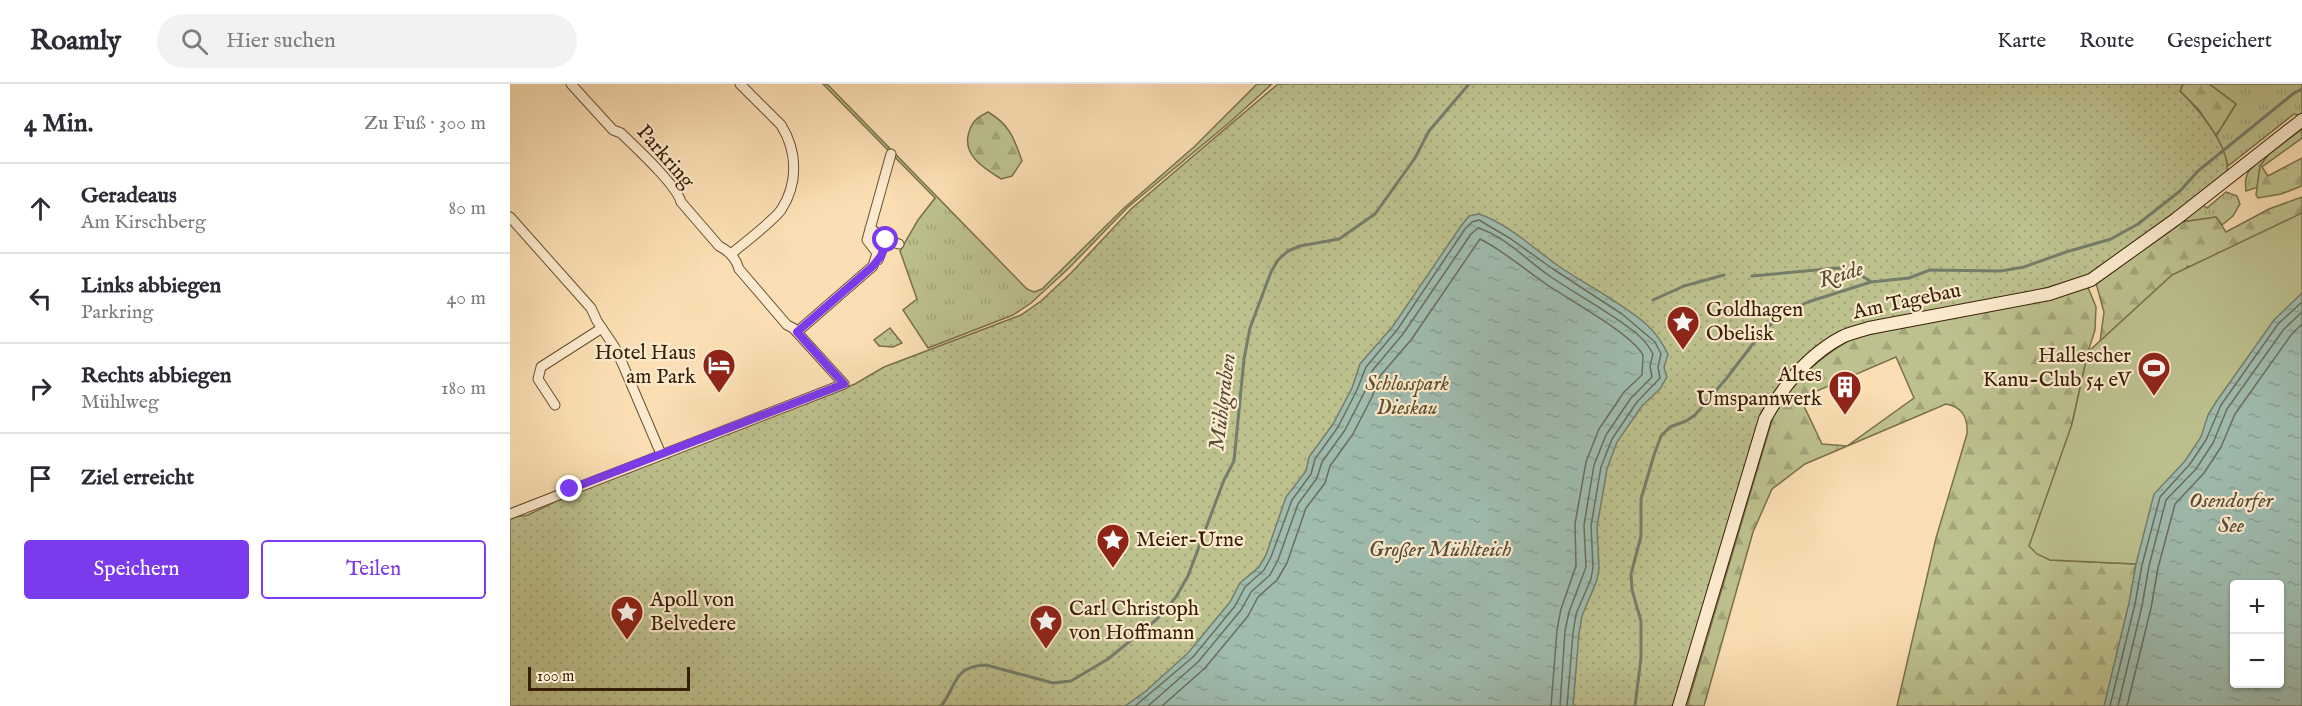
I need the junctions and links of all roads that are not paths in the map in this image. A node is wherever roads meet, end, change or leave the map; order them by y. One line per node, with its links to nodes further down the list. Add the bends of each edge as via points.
1 (572, 84): 9 (street, Parkring, via 657,169 718,246)
2 (740, 84): 9 (street, via 786,133 794,180 780,211)
3 (2302, 120): 16 (street, Am Tagebau, via 2091,280 2049,294 1869,328 1842,337 1800,370 1781,391 1765,419)
4 (891, 154): 6 (street)
5 (510, 217): 11 (street, via 591,308)
6 (870, 228): 7 (street); 10 (street, via 867,240 877,254)
7 (886, 240): 8 (street); 10 (street)
8 (899, 244)
9 (731, 254): 12 (street, Parkring, via 739,269)
10 (873, 266): 12 (street)
11 (602, 328): 13 (street, via 541,367 538,378); 14 (street, via 623,365)
12 (797, 332): 14 (street, Parkring, via 844,384)
13 (555, 405)
14 (661, 454): 15 (street)
15 (510, 514)
16 (1679, 706)

